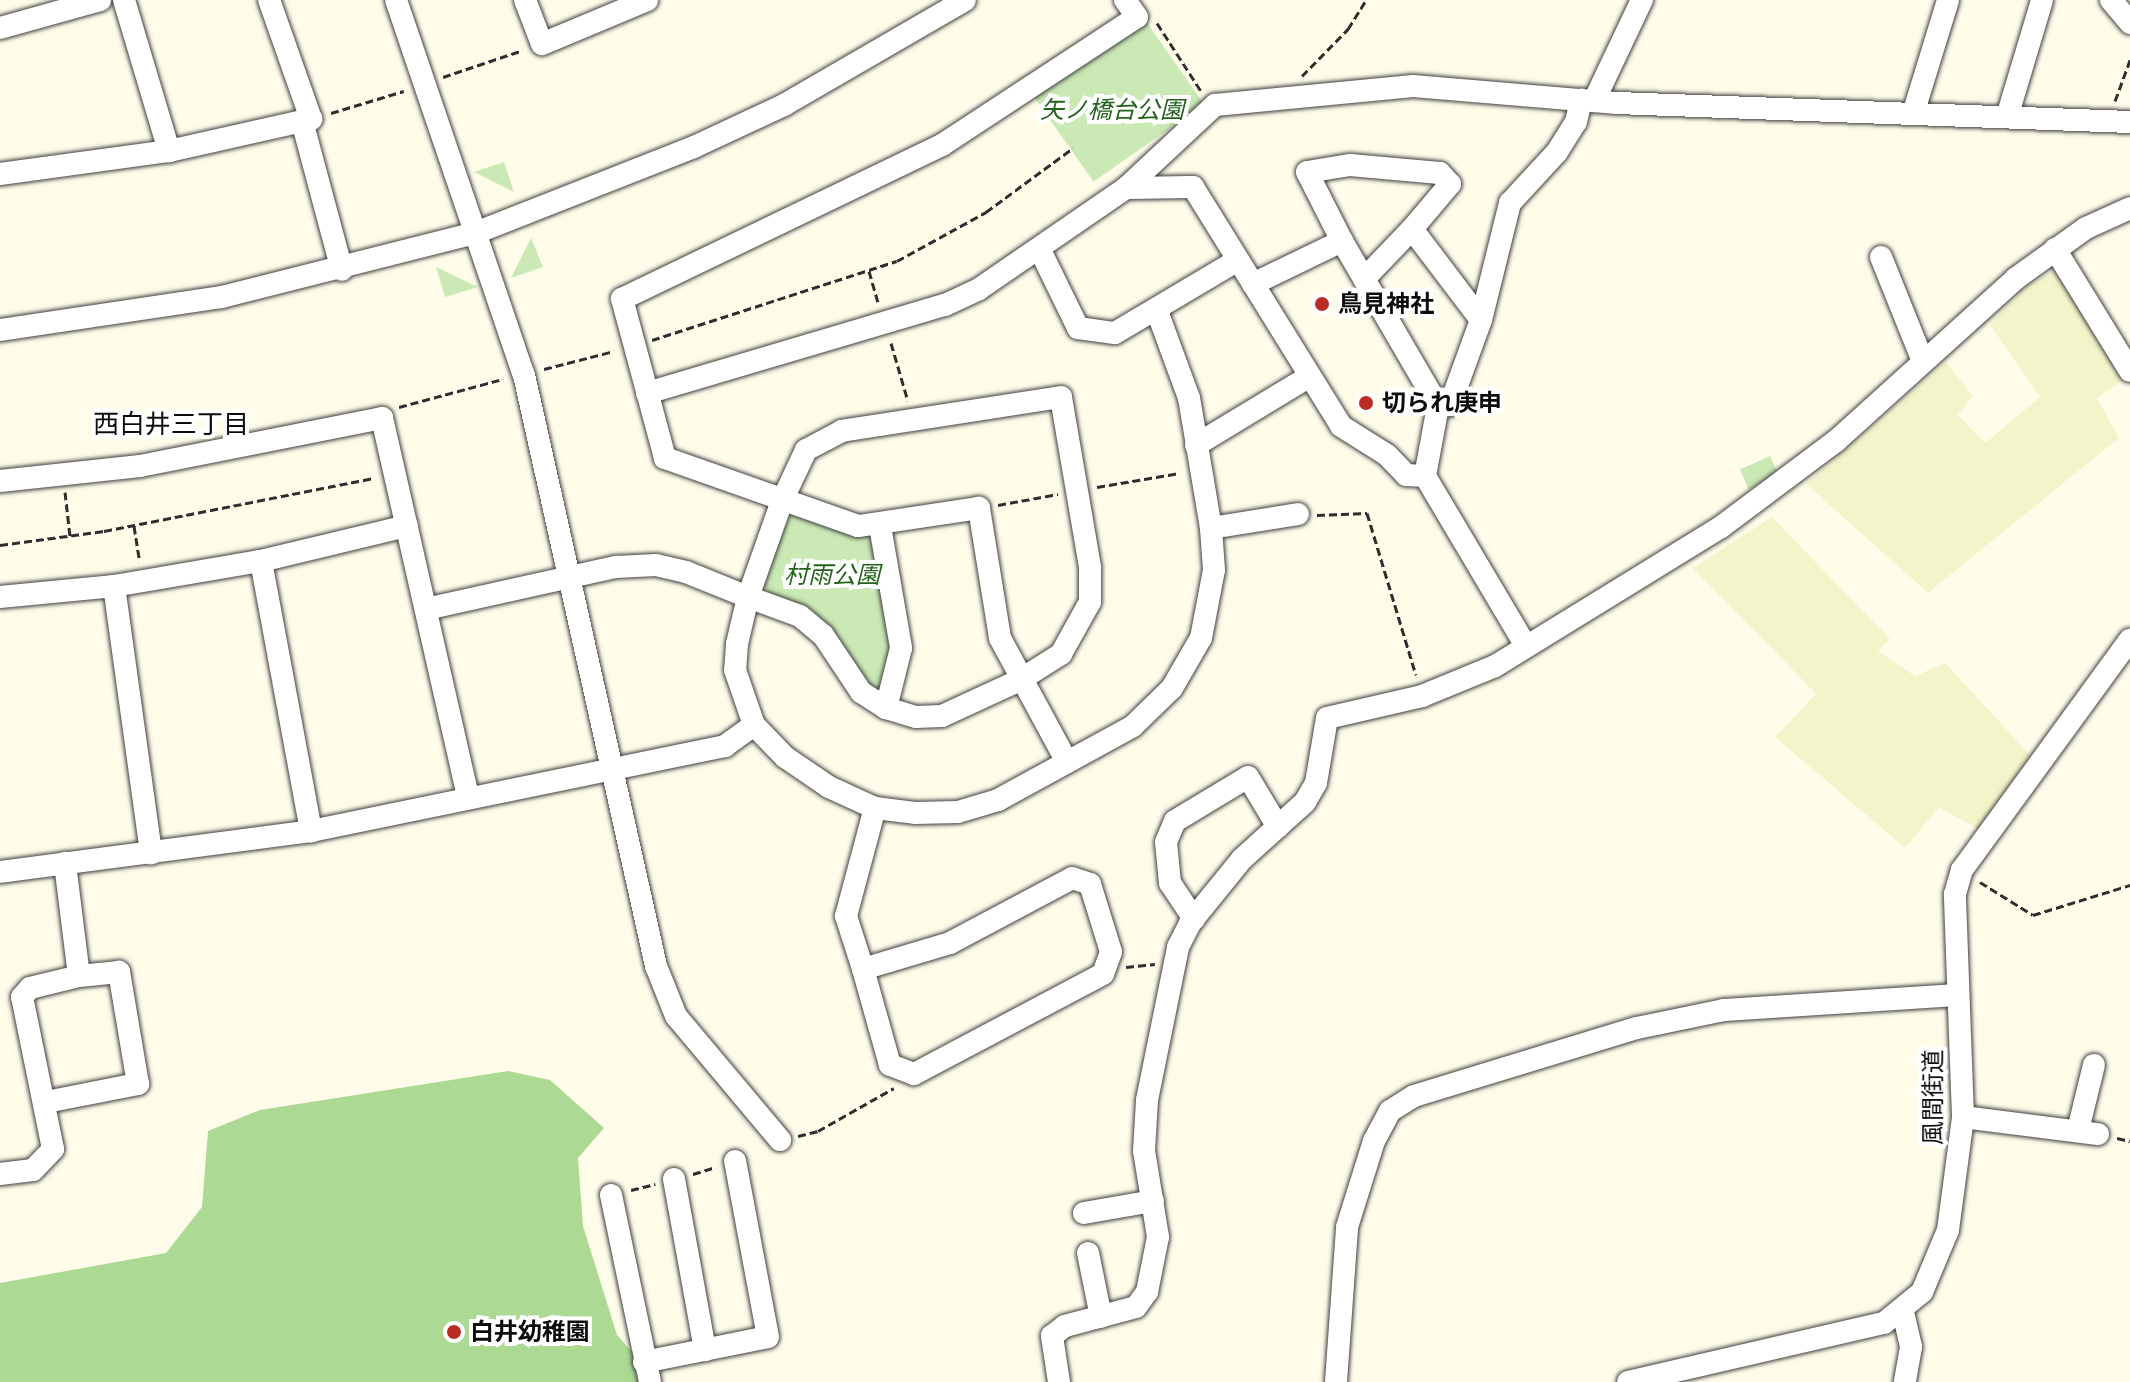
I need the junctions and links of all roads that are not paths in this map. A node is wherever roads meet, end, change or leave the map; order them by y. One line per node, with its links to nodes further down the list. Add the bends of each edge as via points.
1 (100, 0): 14 (street)
2 (124, 0): 20 (street)
3 (269, 0): 18 (street)
4 (396, 0): 25 (street)
5 (525, 0): 6 (street, via 542,44)
6 (647, 0)
7 (965, 0): 25 (street, via 784,105 694,147)
8 (1125, 0): 40 (street, via 1137,17 942,145 622,299)
9 (1642, 0): 15 (street)
10 (1948, 0): 16 (street)
11 (2042, 0): 17 (street)
12 (2111, 0): 13 (street)
13 (2130, 23)
14 (0, 28)
15 (1587, 101): 16 (street); 22 (street, via 1413,86 1215,105); 35 (street, via 1557,152 1510,203)
16 (1913, 114): 17 (street)
17 (2007, 117): 19 (street)
18 (307, 120): 20 (street); 31 (street)
19 (2119, 122)
20 (169, 151): 21 (street)
21 (0, 174)
22 (1126, 188): 28 (street); 30 (street, via 1193,187)
23 (2130, 208): 27 (street)
24 (1412, 229): 26 (street, via 1450,184 1440,173 1350,165 1307,172); 32 (street); 35 (street)
25 (478, 232): 31 (street); 51 (street, via 524,375)
26 (1342, 241): 32 (street); 33 (street)
27 (2055, 249): 37 (street); 38 (street)
28 (1040, 250): 34 (street, via 1078,328 1115,333); 40 (street, via 968,294)
29 (1881, 257): 37 (street)
30 (1238, 260): 33 (street); 34 (street)
31 (342, 270): 36 (street, via 222,297)
32 (1364, 279): 41 (street)
33 (1253, 284): 39 (street)
34 (1157, 311): 42 (street, via 1189,398)
35 (1481, 320): 41 (street, via 1450,405)
36 (0, 330)
37 (1922, 359): 57 (street, via 1789,480)
38 (2130, 371)
39 (1310, 376): 42 (street); 43 (street, via 1341,426 1387,455 1406,475)
40 (647, 393): 45 (street, via 665,458)
41 (1438, 406): 43 (street)
42 (1196, 445): 49 (street)
43 (1425, 476): 57 (street)
44 (0, 481): 47 (street, via 140,466 382,418)
45 (782, 501): 48 (street, via 840,522); 54 (street); 58 (street, via 806,450 824,438 1061,397 1090,567 1090,602 1061,654)
46 (1298, 514): 49 (street)
47 (407, 526): 50 (street); 55 (street)
48 (880, 526): 58 (street, via 979,508 1000,638); 59 (street, via 901,648)
49 (1211, 528): 61 (street, via 1209,607 1189,662 1163,698 1133,726)
50 (261, 561): 52 (street); 66 (street)
51 (571, 576): 54 (street, via 656,565); 55 (street); 62 (street)
52 (114, 586): 53 (street); 67 (street)
53 (0, 597)
54 (748, 597): 59 (street, via 800,616 823,635 861,692); 60 (street, via 735,670)
55 (426, 609): 63 (street)
56 (2130, 640): 73 (street, 風間街道, via 1962,870 1955,894)
57 (1526, 646): 65 (street, via 1495,666 1422,696 1327,718 1316,783)
58 (1020, 680): 59 (street, via 942,716 916,717); 61 (street)
59 (886, 708)
60 (754, 725): 62 (street, via 725,746); 64 (street, via 785,757 829,787)
61 (1067, 762): 64 (street, via 998,800 958,812)
62 (610, 771): 63 (street); 77 (street, via 656,966 676,1016)
63 (468, 798): 66 (street)
64 (875, 808): 71 (street, via 846,916)
65 (1278, 827): 70 (street, via 1242,859); 70 (street, via 1248,777 1175,821 1166,842 1170,883)
66 (311, 831): 67 (street)
67 (151, 853): 68 (street)
68 (65, 863): 69 (street); 72 (street)
69 (0, 872)
70 (1194, 919): 82 (street, via 1173,962 1147,1100 1144,1151)
71 (863, 969): 71 (street, via 950,943 1072,878 1090,884 1111,952 1103,973 914,1074 890,1065)
72 (79, 976): 75 (street, via 30,988 22,997); 75 (street, via 119,972 138,1084)
73 (1958, 995): 76 (street, 風間街道); 90 (street, via 1724,1010 1637,1028 1414,1096 1390,1111 1374,1141 1347,1227)
74 (2094, 1065): 76 (street, via 2088,1132)
75 (46, 1102): 79 (street, via 53,1149 33,1170)
76 (1963, 1117): 85 (street, 風間街道, via 1948,1230 1928,1281)
77 (780, 1140)
78 (735, 1161): 87 (street, via 768,1337)
79 (0, 1174)
80 (674, 1179): 87 (street)
81 (611, 1195): 88 (street)
82 (1153, 1201): 83 (street); 86 (street, via 1158,1237 1147,1292 1136,1307)
83 (1084, 1213)
84 (1088, 1253): 86 (street)
85 (1903, 1312): 91 (street, 風間街道, via 1884,1323); 92 (street, via 1911,1347)
86 (1101, 1317): 89 (street, via 1065,1326 1052,1336)
87 (705, 1350): 88 (street)
88 (647, 1372)
89 (1059, 1382)
90 (1336, 1382)
91 (1628, 1382)
92 (1905, 1382)

